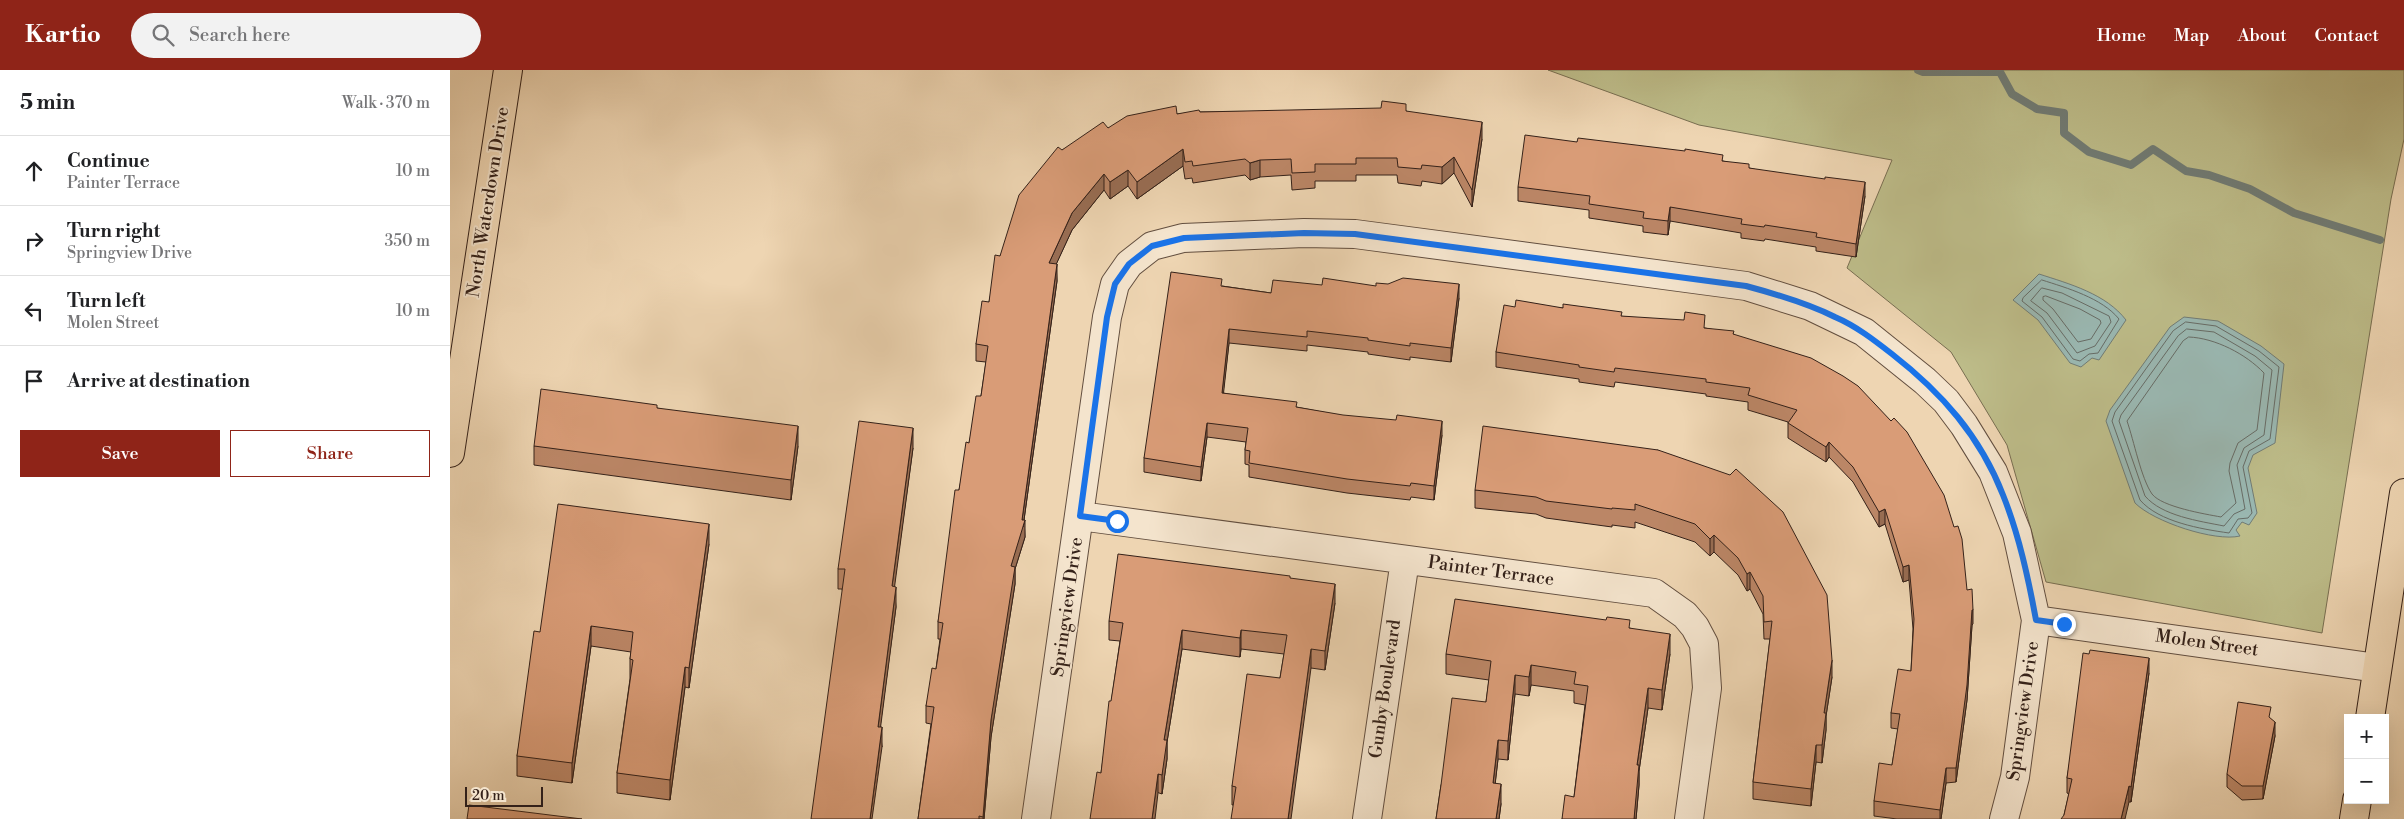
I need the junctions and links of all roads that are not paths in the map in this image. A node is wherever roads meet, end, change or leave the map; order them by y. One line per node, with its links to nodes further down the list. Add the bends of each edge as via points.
1 (508, 70): 2 (main road, North Waterdown Drive)
2 (450, 453)
3 (2404, 493): 7 (main road)
4 (1080, 516): 5 (street, Painter Terrace); 6 (street, Springview Drive, via 1107,317 1115,284 1129,264 1152,246 1184,238 1355,234 1746,286 1810,306 1857,328 1932,387 1982,451 2017,533); 10 (street, Springview Drive)
5 (1404, 560): 11 (street, Gunby Boulevard); 12 (street, Painter Terrace, via 1654,593 1685,614 1704,644 1707,669)
6 (2036, 620): 7 (street, Molen Street); 13 (street, Springview Drive, via 2015,777)
7 (2377, 668): 8 (main road)
8 (2371, 714)
9 (2356, 804): 14 (main road)
10 (1036, 819)
11 (1367, 819)
12 (1689, 819)
13 (2004, 819)
14 (2354, 819)

